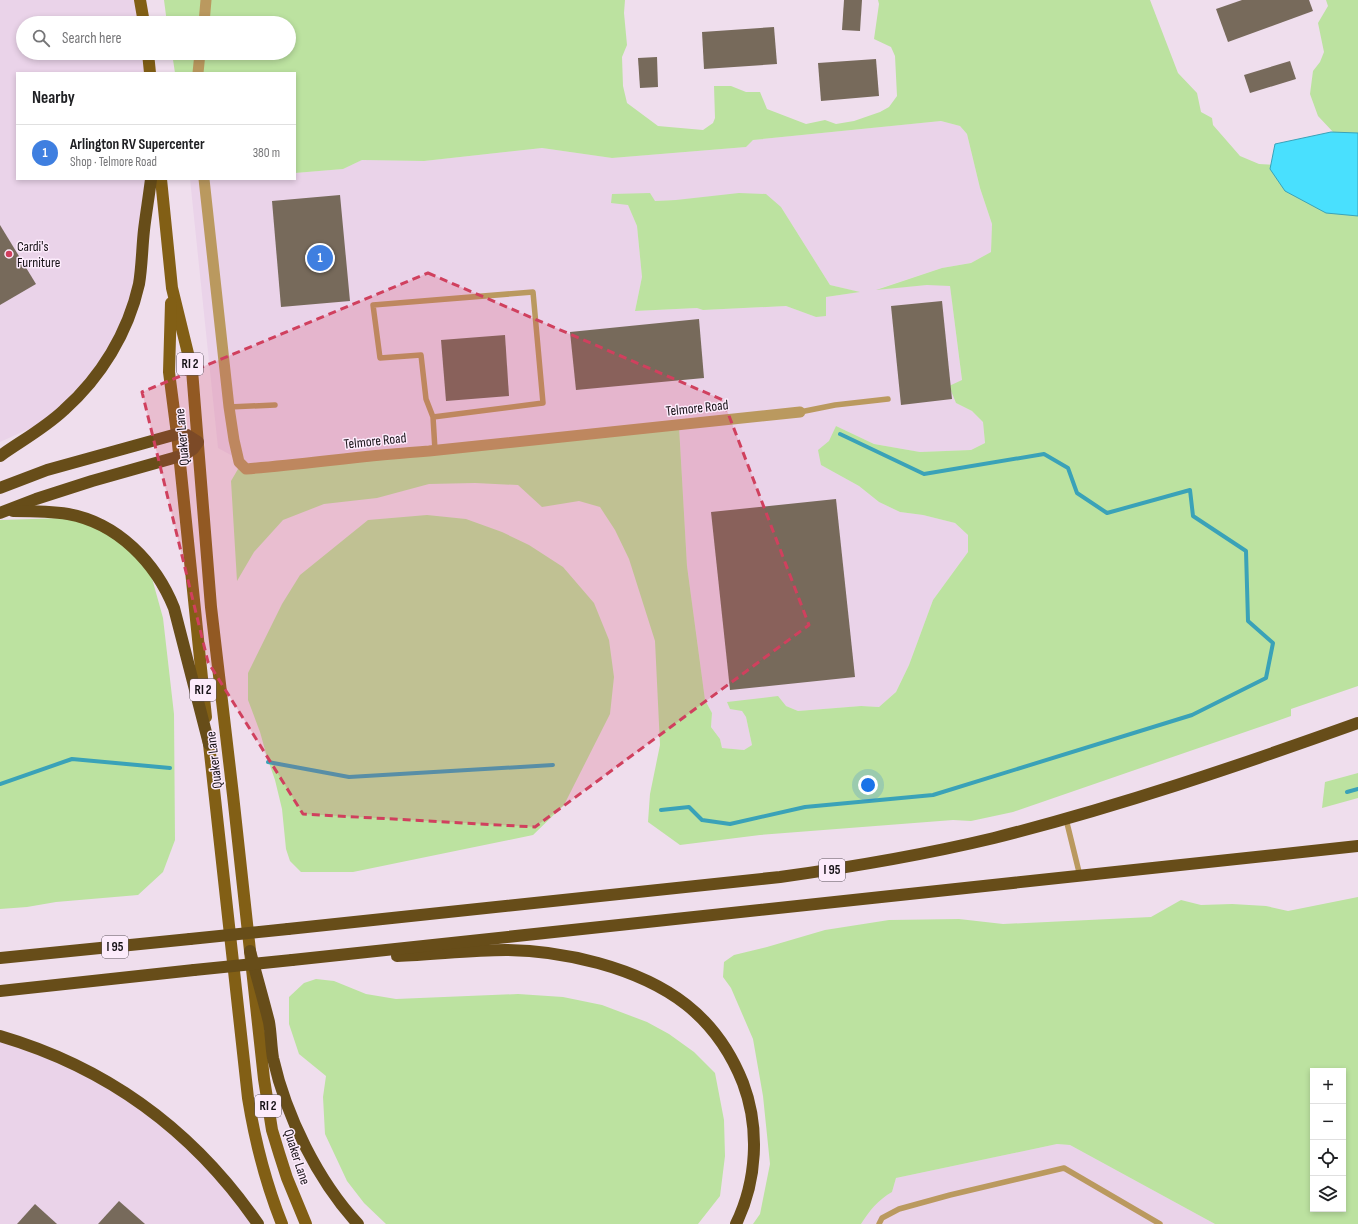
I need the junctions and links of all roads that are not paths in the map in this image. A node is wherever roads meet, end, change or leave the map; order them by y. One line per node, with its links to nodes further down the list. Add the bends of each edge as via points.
1 (140, 0): 3 (main road)
2 (206, 0): 4 (street)
3 (143, 16)
4 (205, 16)
5 (149, 60): 7 (main road)
6 (199, 60): 8 (street)
7 (150, 72)
8 (198, 72)
9 (151, 180): 21 (highway, via 138,286 128,318 113,350 79,397 50,422)
10 (161, 180): 12 (main road, Quaker Lane / RI 2)
11 (204, 180): 15 (street, Telmore Road)
12 (172, 288): 18 (main road, Quaker Lane / RI 2, via 169,372); 19 (main road, Quaker Lane / RI 2, via 192,370)
13 (888, 399): 16 (lane)
14 (275, 405): 15 (lane)
15 (229, 407): 20 (street, Telmore Road, via 239,462 246,469)
16 (800, 412): 20 (street, Telmore Road)
17 (433, 417): 17 (lane, via 543,403 533,292 373,305 380,358 421,355 426,398); 20 (lane)
18 (177, 434): 19 (highway, via 187,435); 22 (main road, Quaker Lane / RI 2); 23 (highway, via 47,470)
19 (198, 442): 22 (highway, via 189,453); 30 (main road, Quaker Lane / RI 2, via 211,607)
20 (435, 450)
21 (0, 456)
22 (178, 457): 24 (highway, via 92,480); 26 (main road, Quaker Lane / RI 2)
23 (0, 488)
24 (3, 512): 26 (highway, via 53,512 83,518 112,531 149,564 168,593 174,608)
25 (1358, 723): 27 (highway, I 95)
26 (208, 744): 36 (main road, Quaker Lane / RI 2, via 248,1098 259,1150)
27 (1066, 819): 29 (lane); 31 (highway, I 95, bridge, via 922,854 780,877)
28 (1358, 846): 29 (highway, I 95)
29 (1080, 876): 32 (highway, I 95)
30 (250, 951): 37 (main road, Quaker Lane / RI 2, via 271,1122 287,1178); 38 (highway, via 269,1023 273,1057 295,1124 324,1180)
31 (0, 957)
32 (292, 960): 33 (highway, I 95, bridge); 39 (highway, via 506,950 533,951 566,955 608,966 648,980 666,990 700,1016 713,1031 732,1060 745,1089 753,1119 754,1151 746,1201)
33 (0, 991)
34 (0, 1036): 35 (highway, via 38,1048 81,1067 141,1102 175,1129 204,1157 229,1184)
35 (258, 1224)
36 (282, 1224)
37 (306, 1224)
38 (358, 1224)
39 (736, 1224)
40 (879, 1224): 41 (lane, via 882,1218 899,1210 1064,1168)
41 (1160, 1224)

